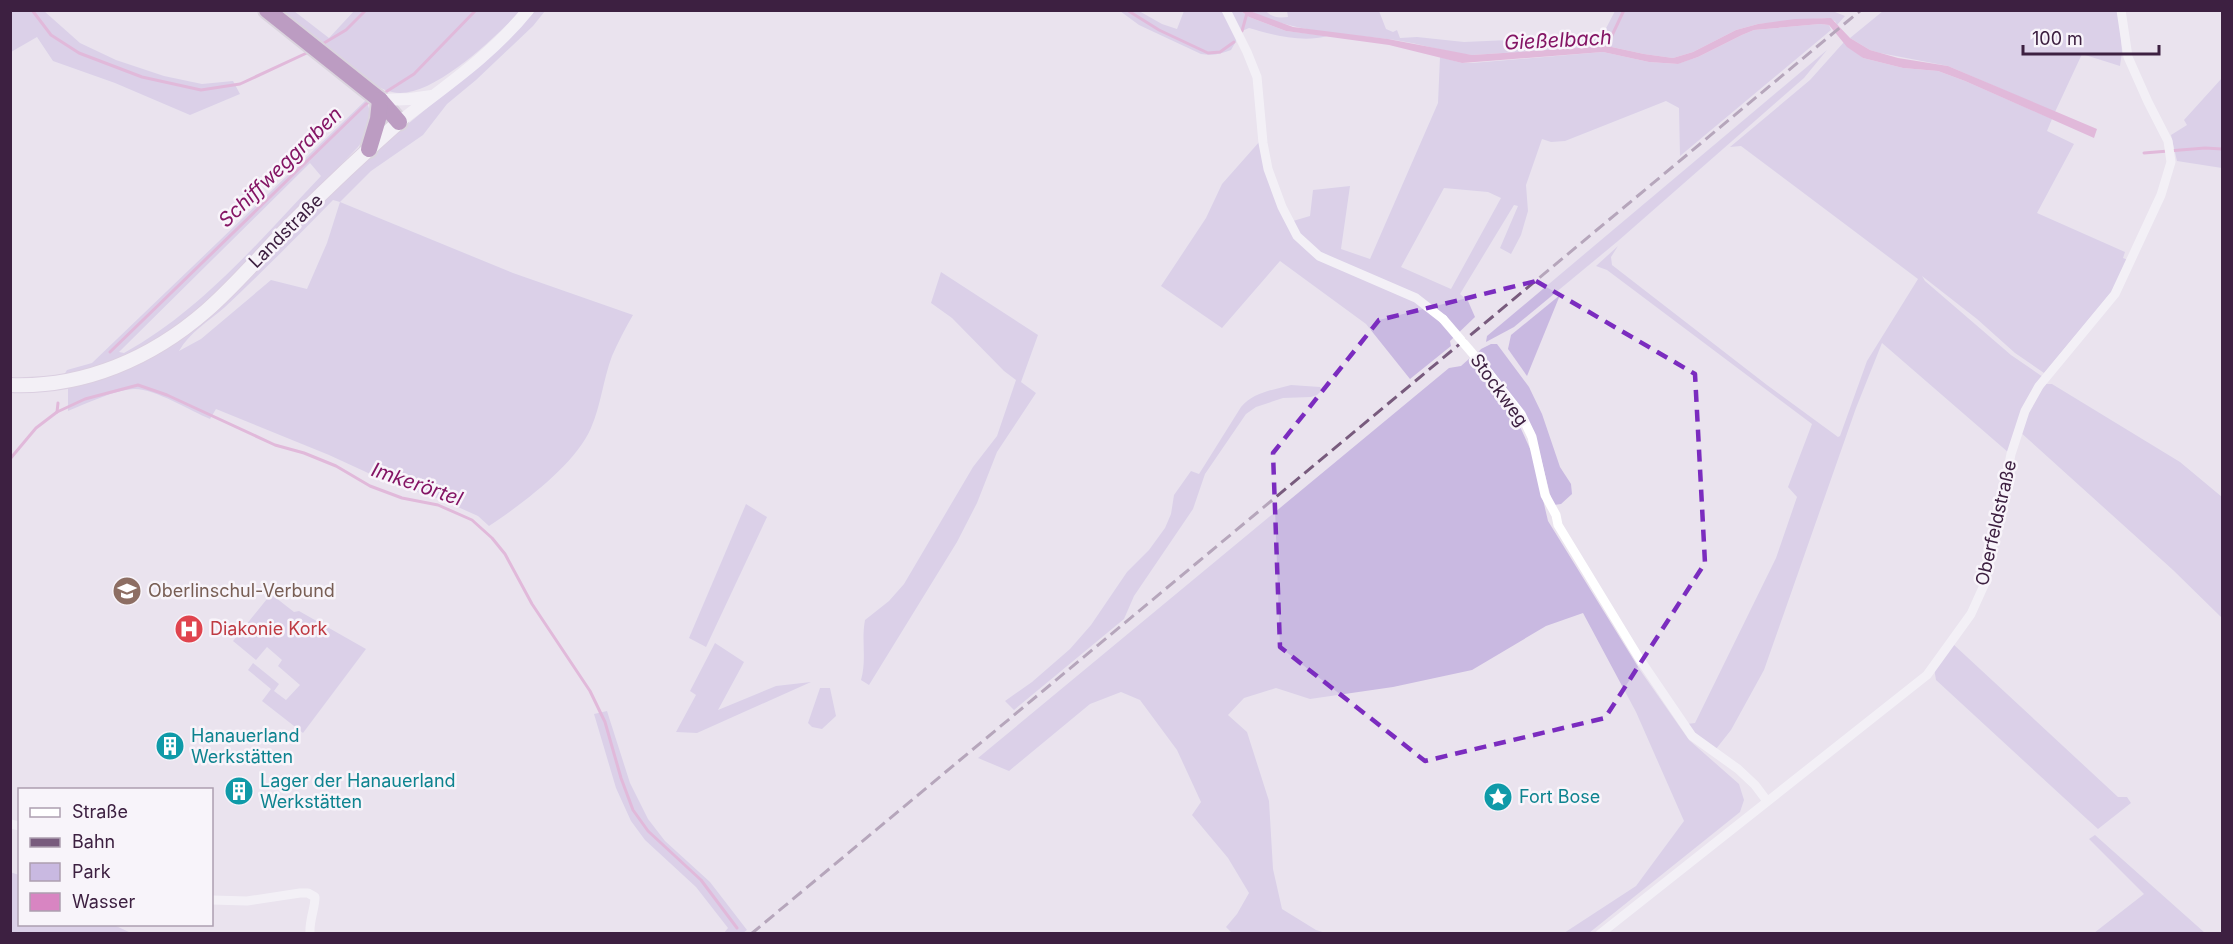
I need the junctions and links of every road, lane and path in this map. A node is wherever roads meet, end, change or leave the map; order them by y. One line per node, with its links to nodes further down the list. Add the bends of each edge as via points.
1 (267, 10): 6 (highway)
2 (528, 10): 5 (street, Landstraße, via 508,35)
3 (1226, 10): 10 (street, Stockweg, bridge, via 1257,77 1268,169 1281,207 1297,236 1319,256 1416,297 1443,319 1485,368 1521,414 1532,437 1545,495 1558,525 1639,658 1692,736 1738,769)
4 (2121, 10): 10 (street, Oberfeldstraße, via 2128,57 2168,141 2171,162 2161,195 2115,294 2039,386 2025,411 1985,583 1971,614 1927,675)
5 (433, 95): 6 (street); 7 (street, Landstraße)
6 (380, 100): 7 (highway); 8 (highway)
7 (399, 122): 8 (main road, Landstraße)
8 (369, 149): 9 (main road, Landstraße, via 208,309 169,339 126,363 91,375 46,384)
9 (10, 385)
10 (1767, 801): 13 (street, Oberfeldstraße)
11 (213, 900): 12 (street, via 247,901 308,893 315,897)
12 (310, 933)
13 (1600, 933)

